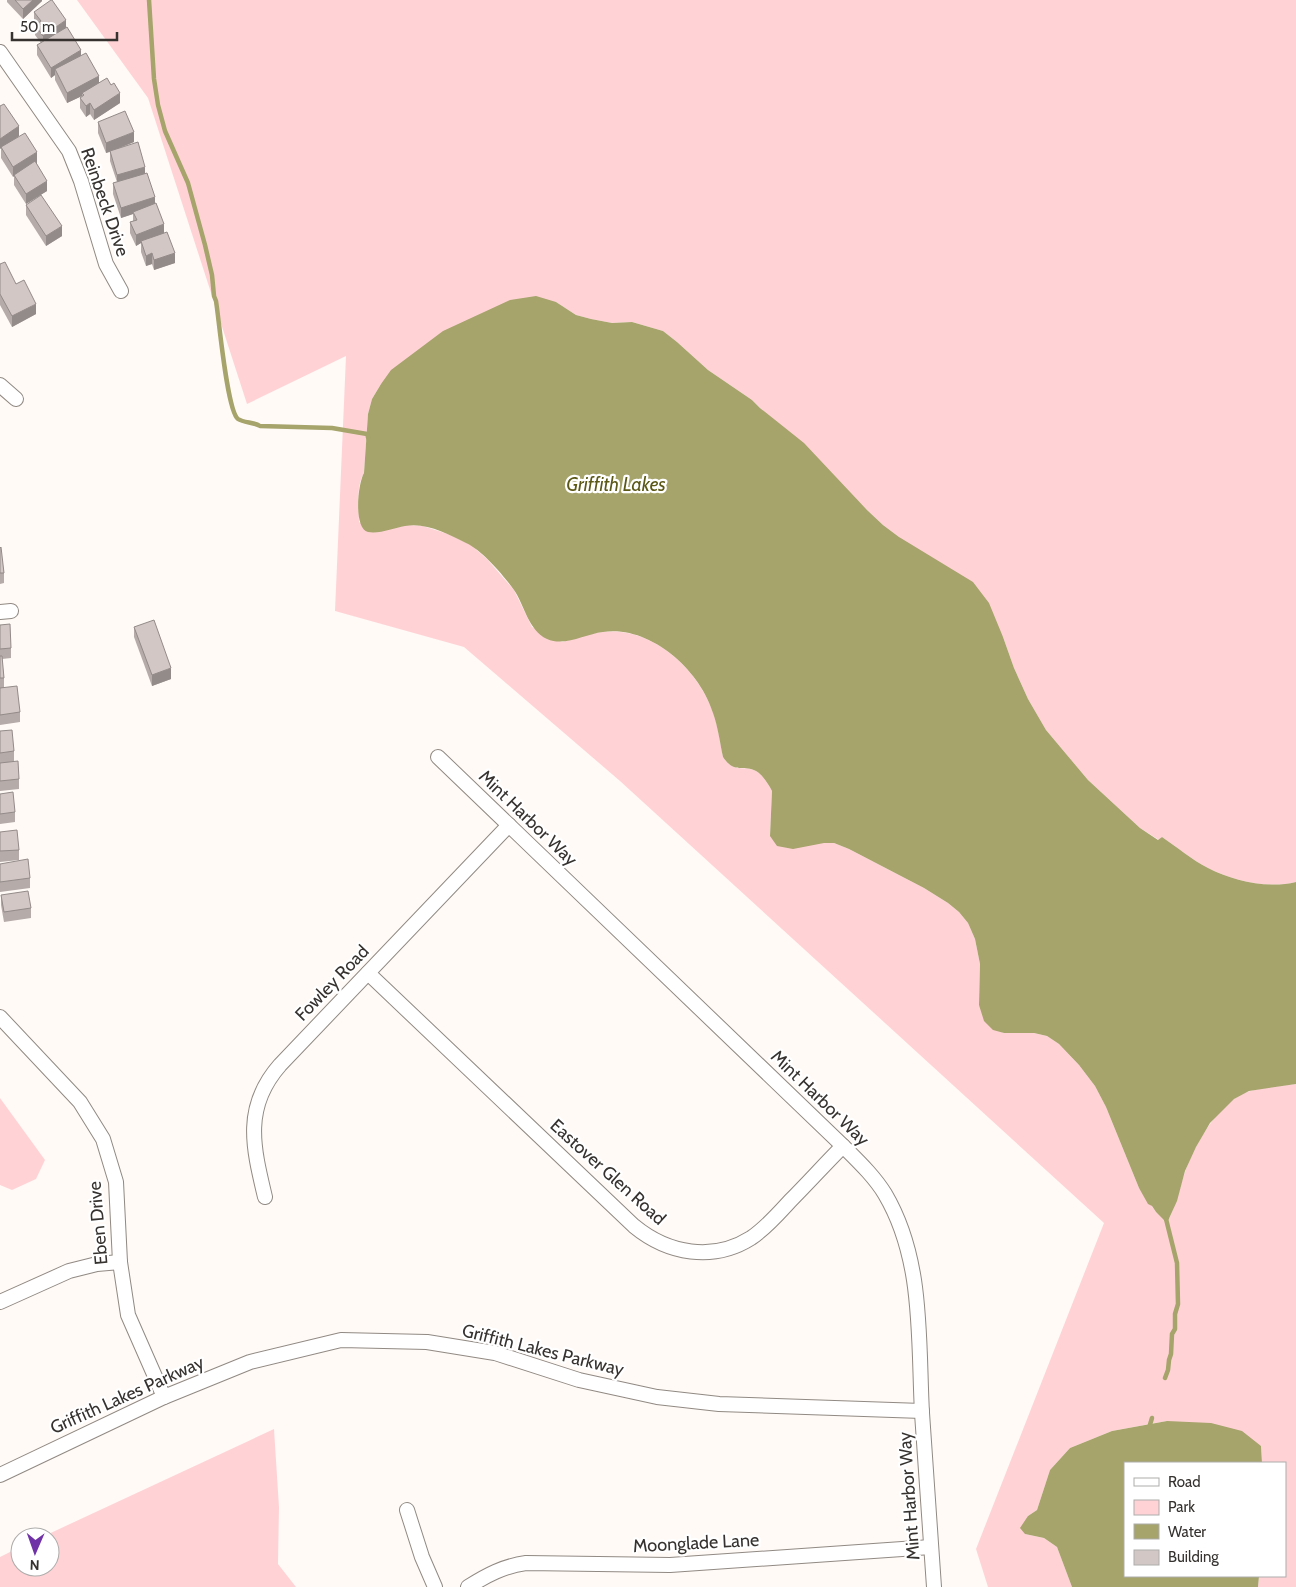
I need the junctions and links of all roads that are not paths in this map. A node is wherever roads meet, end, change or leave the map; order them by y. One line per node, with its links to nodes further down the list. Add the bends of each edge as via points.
1 (0, 52): 2 (street, Reinbeck Drive, via 69,151 106,264)
2 (121, 291)
3 (1, 388): 4 (street)
4 (16, 399)
5 (438, 757): 6 (street, Mint Harbor Way)
6 (509, 825): 7 (street, Fowley Road); 9 (street, Mint Harbor Way)
7 (368, 972): 9 (street, Eastover Glen Road, via 634,1226 666,1246 690,1252 709,1252 750,1238 770,1223); 10 (street, Fowley Road, via 272,1073 261,1093 254,1115 253,1138)
8 (0, 1017): 11 (street, Eben Drive, via 80,1102 103,1139 116,1182)
9 (843, 1146): 14 (street, Mint Harbor Way, via 885,1194 910,1257 916,1294)
10 (265, 1197)
11 (120, 1262): 12 (street, via 69,1271); 13 (street, Eben Drive, via 128,1315)
12 (0, 1302)
13 (164, 1396): 14 (street, Griffith Lakes Parkway, via 250,1362 341,1340 427,1342 495,1353 579,1380 657,1398 719,1404); 15 (street, Griffith Lakes Parkway)
14 (922, 1411): 17 (street, Mint Harbor Way)
15 (0, 1474)
16 (407, 1510): 18 (street, via 422,1557)
17 (931, 1547): 19 (street, Moonglade Lane, via 670,1565 526,1563 497,1570); 20 (street, Mint Harbor Way)
18 (436, 1587)
19 (468, 1587)
20 (934, 1587)

